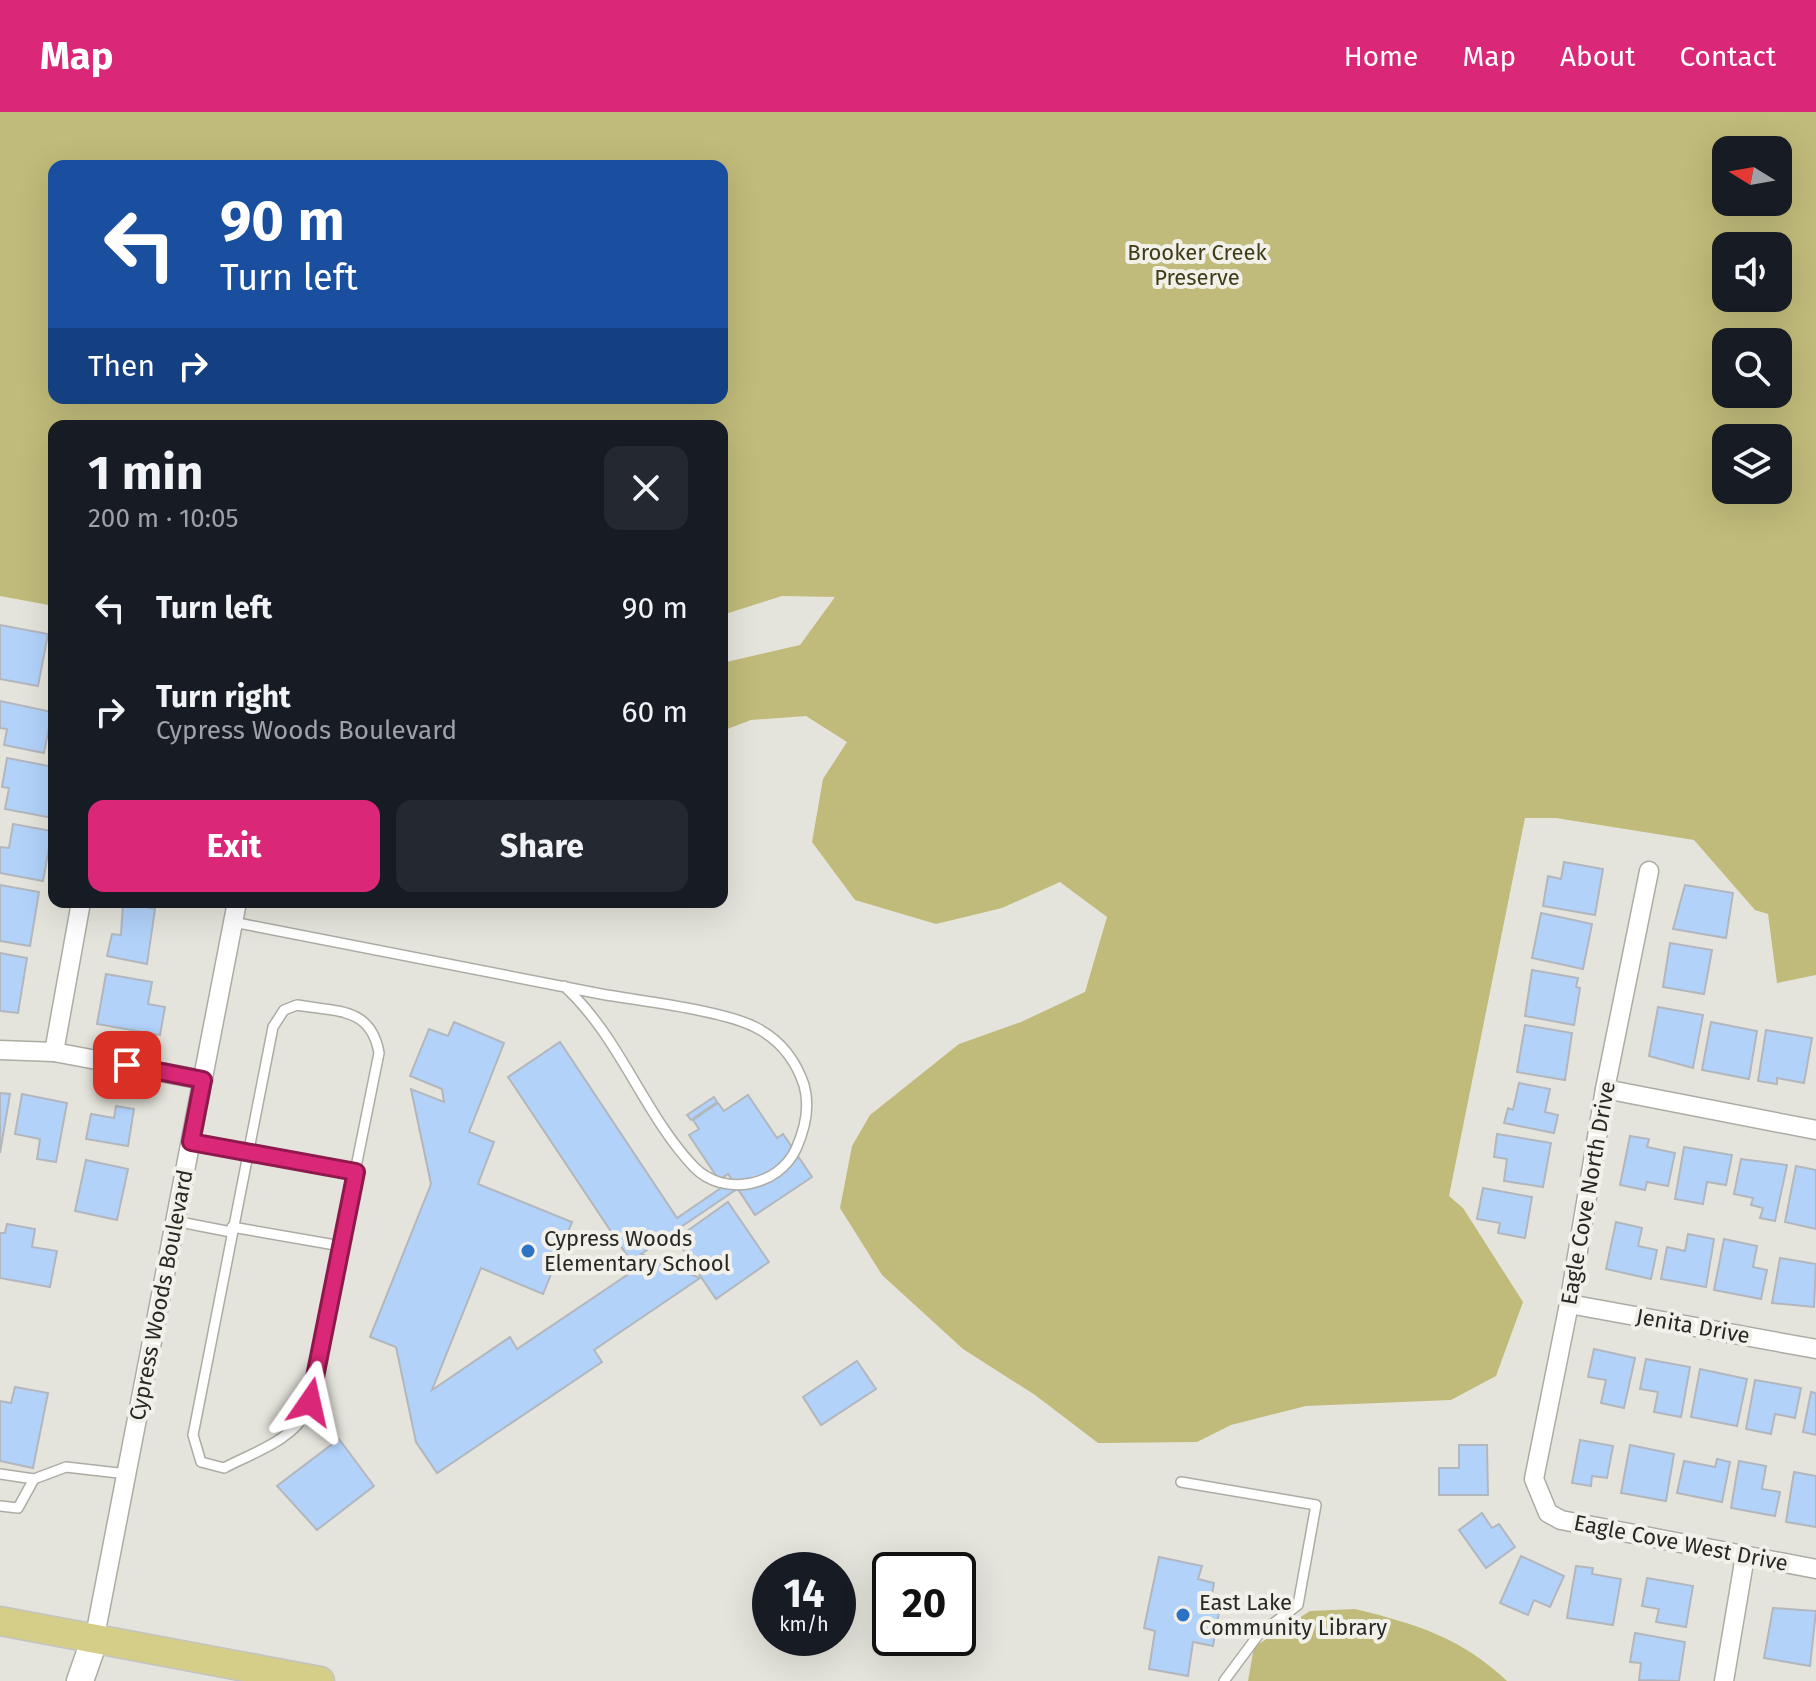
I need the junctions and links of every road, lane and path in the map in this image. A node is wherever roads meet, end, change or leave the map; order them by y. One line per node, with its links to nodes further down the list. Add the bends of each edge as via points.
1 (1649, 871): 9 (street, Eagle Cove North Drive)
2 (80, 908): 7 (street)
3 (236, 908): 4 (street, Cypress Woods Boulevard)
4 (233, 922): 5 (lane); 8 (street, Cypress Woods Boulevard)
5 (564, 986): 5 (lane, via 752,1025 779,1041 805,1087 807,1118 795,1151 776,1176 752,1185 720,1181 696,1170 589,1009)
6 (0, 1050): 7 (street)
7 (54, 1052): 8 (street)
8 (203, 1080): 11 (street, Cypress Woods Boulevard)
9 (1605, 1089): 10 (street); 17 (street, Eagle Cove North Drive)
10 (1816, 1130)
11 (191, 1142): 12 (lane); 14 (street, Cypress Woods Boulevard)
12 (246, 1152): 13 (lane); 13 (lane, via 273,1027 284,1010 297,1005 336,1012 368,1025 379,1053); 15 (lane)
13 (356, 1172): 16 (lane)
14 (175, 1221): 15 (lane); 20 (street, Cypress Woods Boulevard)
15 (232, 1230): 16 (lane); 16 (lane, via 193,1435 201,1462 214,1468 224,1468 302,1422)
16 (341, 1246)
17 (1569, 1304): 18 (street, Jenita Drive); 24 (street, Eagle Cove North Drive, via 1534,1479)
18 (1816, 1349)
19 (0, 1474): 21 (lane)
20 (127, 1474): 21 (lane, via 66,1467); 28 (street, Cypress Woods Boulevard)
21 (34, 1479): 23 (lane, via 18,1508)
22 (1181, 1482): 31 (lane, via 1316,1505 1298,1605 1259,1634)
23 (0, 1506)
24 (1548, 1513): 25 (street, Eagle Cove West Drive, via 1561,1520)
25 (1745, 1556): 26 (street, Eagle Cove West Drive); 32 (street)
26 (1816, 1569)
27 (0, 1621): 28 (main road)
28 (94, 1641): 29 (street); 30 (main road)
29 (80, 1681)
30 (320, 1681)
31 (1224, 1681)
32 (1724, 1681)

